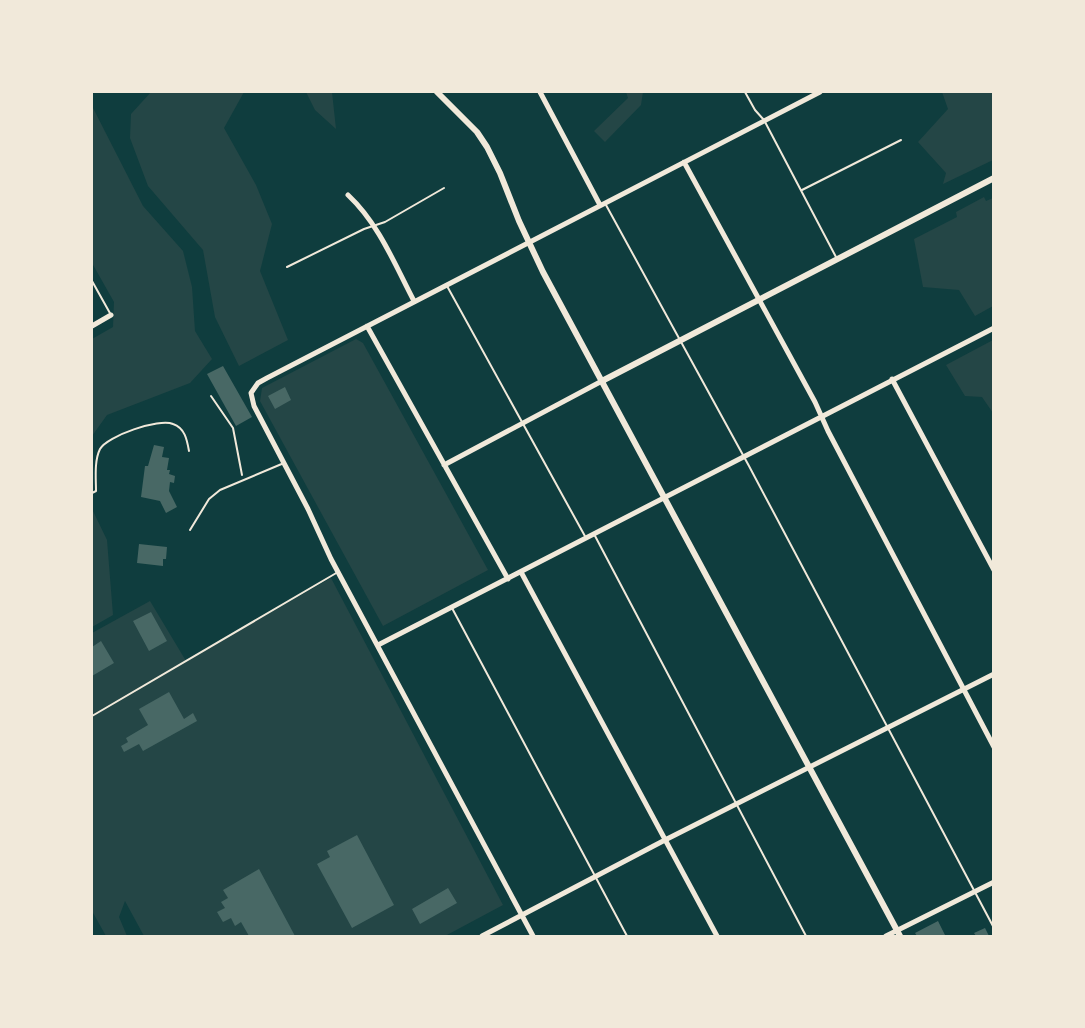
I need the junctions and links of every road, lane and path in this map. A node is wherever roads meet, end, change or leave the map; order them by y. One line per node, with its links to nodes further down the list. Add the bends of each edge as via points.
1 (437, 92): 14 (street, via 487,147)
2 (540, 92): 12 (street)
3 (745, 92): 5 (lane)
4 (820, 92): 5 (street)
5 (764, 120): 7 (street); 10 (lane)
6 (901, 140): 10 (lane)
7 (684, 162): 12 (street); 19 (street)
8 (993, 178): 15 (street)
9 (444, 188): 13 (lane)
10 (802, 190): 15 (lane)
11 (348, 195): 13 (street)
12 (602, 204): 14 (street); 25 (lane)
13 (374, 226): 16 (lane); 20 (street)
14 (528, 242): 18 (street); 27 (street)
15 (837, 259): 19 (street)
16 (287, 267)
17 (92, 281): 21 (lane)
18 (447, 284): 20 (street); 30 (lane)
19 (760, 299): 25 (street); 29 (street)
20 (414, 301): 23 (street)
21 (111, 315): 22 (street)
22 (92, 326)
23 (367, 326): 33 (street, via 258,383 251,393); 34 (street)
24 (993, 328): 26 (street)
25 (680, 341): 27 (street); 32 (lane)
26 (892, 379): 29 (street); 41 (street)
27 (602, 381): 30 (street); 37 (street)
28 (211, 396): 35 (path, via 233,428)
29 (822, 416): 32 (street); 48 (street)
30 (523, 424): 34 (street); 40 (lane)
31 (189, 451): 36 (path, via 183,431 164,422 113,438 100,448 96,492)
32 (744, 457): 37 (street); 50 (lane)
33 (284, 463): 35 (lane); 42 (street)
34 (444, 465): 44 (street)
35 (243, 481): 38 (lane, via 209,499)
36 (92, 493)
37 (665, 498): 39 (street); 52 (street)
38 (190, 530)
39 (594, 534): 40 (street); 53 (lane)
40 (586, 538): 43 (street)
41 (993, 570)
42 (338, 572): 46 (street); 49 (lane)
43 (521, 572): 44 (street); 54 (street)
44 (507, 579): 45 (street)
45 (452, 608): 46 (street); 55 (lane)
46 (378, 645): 58 (street)
47 (993, 674): 48 (street)
48 (962, 690): 50 (street); 51 (street)
49 (92, 716)
50 (887, 729): 52 (street); 57 (lane)
51 (993, 747)
52 (810, 768): 53 (street); 60 (street)
53 (736, 806): 54 (street); 65 (lane)
54 (665, 840): 55 (street); 64 (street)
55 (595, 876): 58 (street); 63 (lane)
56 (993, 882): 57 (street)
57 (974, 892): 59 (lane); 60 (street)
58 (521, 915): 61 (street); 62 (street)
59 (993, 928)
60 (898, 934): 66 (street)
61 (482, 936)
62 (533, 936)
63 (627, 936)
64 (717, 936)
65 (806, 936)
66 (886, 936)

